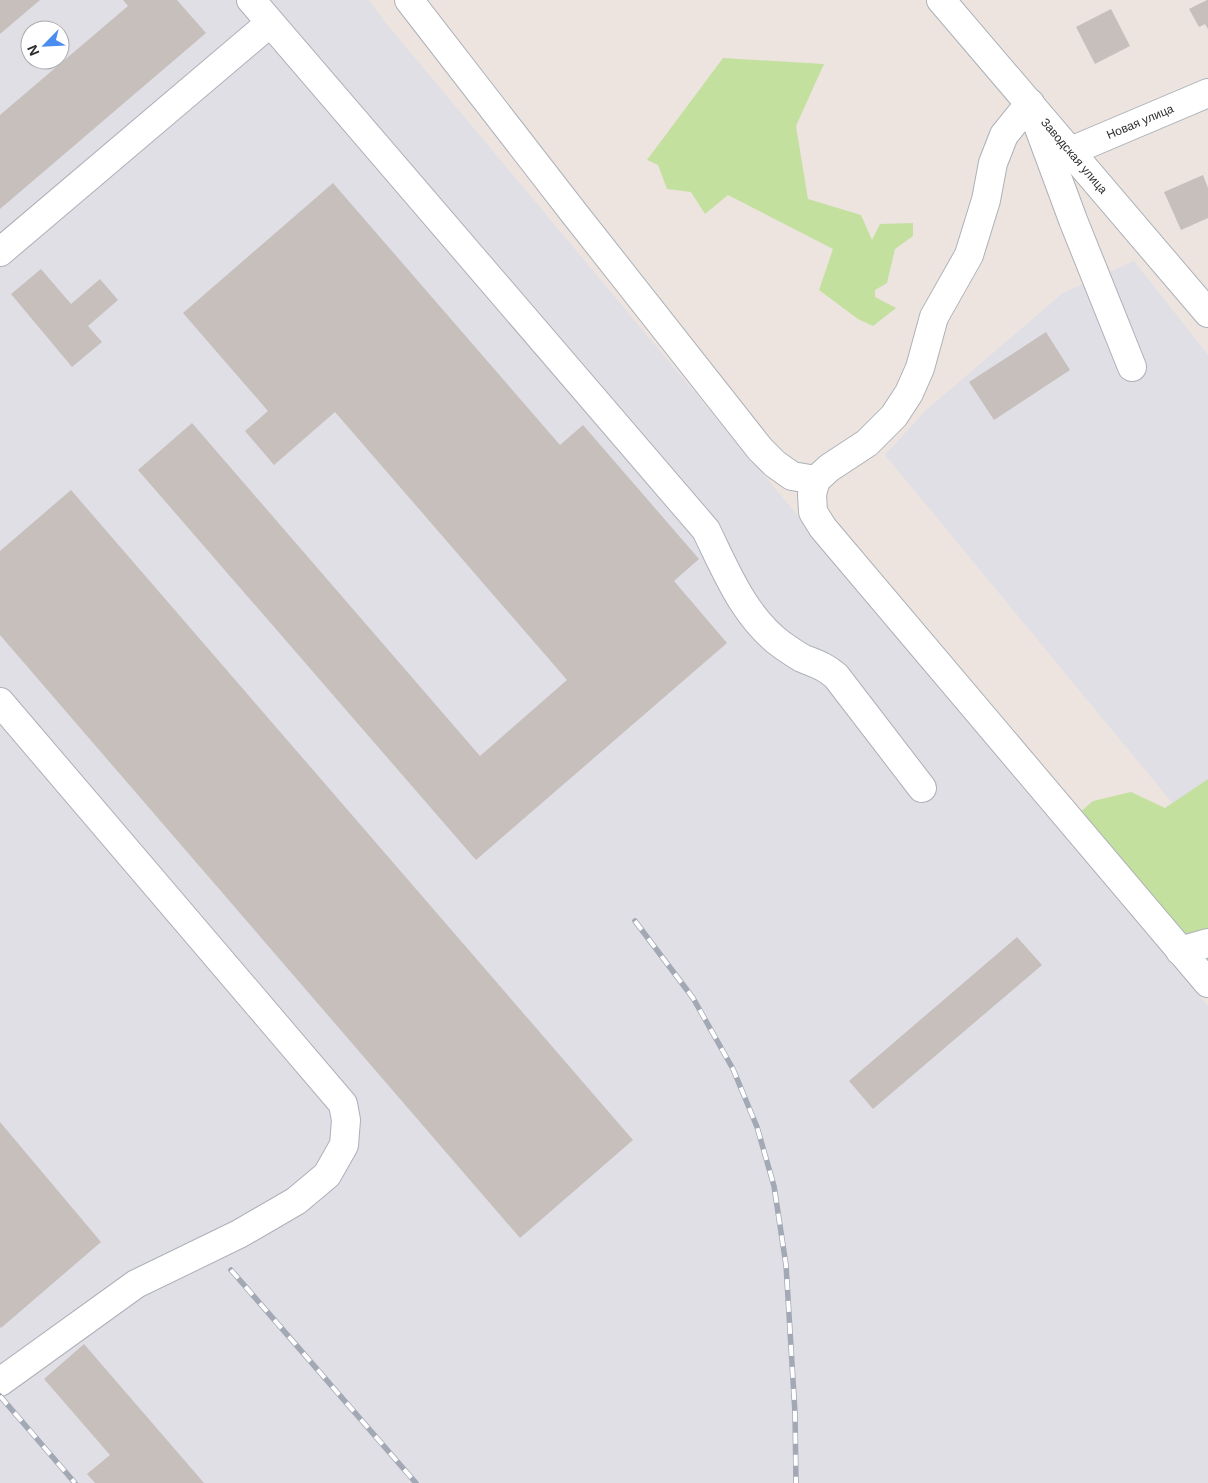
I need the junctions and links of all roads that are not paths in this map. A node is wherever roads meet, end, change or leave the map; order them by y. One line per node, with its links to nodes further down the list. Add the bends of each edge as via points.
1 (251, 0): 4 (street)
2 (409, 0): 11 (street, via 760,449 792,476)
3 (941, 0): 6 (street, Заводская улица)
4 (270, 23): 8 (street); 13 (street, via 706,530 744,604 761,627 781,645 826,667 836,676)
5 (1208, 92): 7 (street, Новая улица)
6 (1030, 103): 7 (street, Заводская улица); 10 (street); 11 (street, via 1004,135 993,163 986,200 969,255 934,317 920,368 909,393 894,416 867,443)
7 (1071, 151): 9 (street, Заводская улица)
8 (0, 252)
9 (1208, 313)
10 (1132, 367)
11 (816, 480): 15 (street, via 812,494 813,512 823,528)
12 (0, 702): 17 (street, via 343,1104 346,1120 344,1145 327,1175 296,1201 239,1234 136,1284)
13 (922, 788)
14 (1208, 943): 15 (street)
15 (1180, 951): 16 (street)
16 (1208, 983)
17 (0, 1382)

